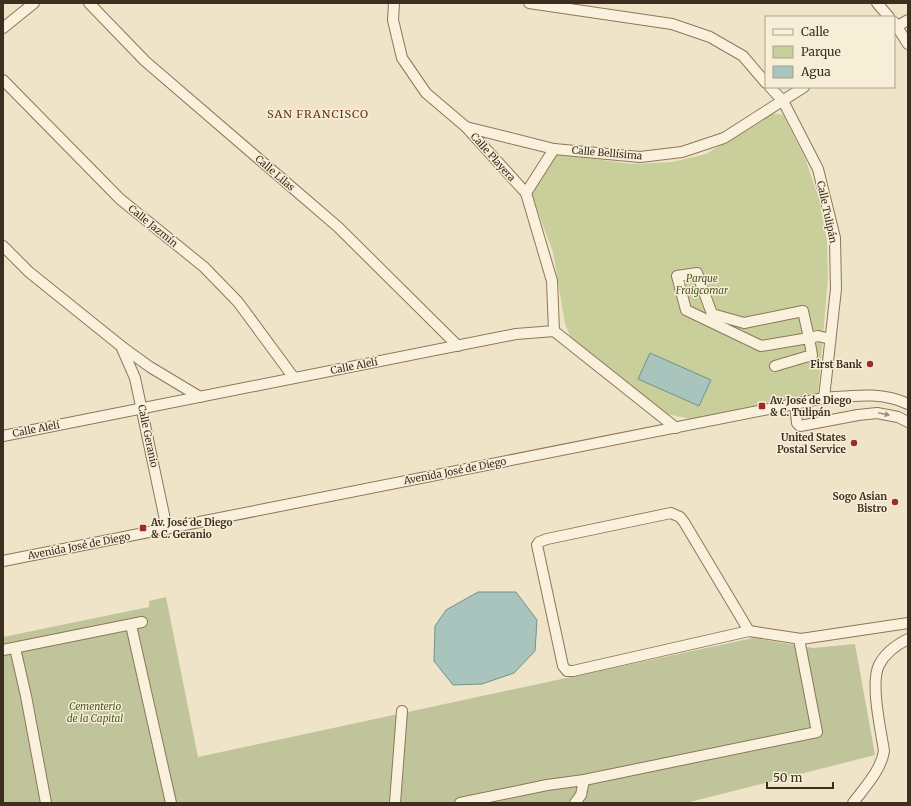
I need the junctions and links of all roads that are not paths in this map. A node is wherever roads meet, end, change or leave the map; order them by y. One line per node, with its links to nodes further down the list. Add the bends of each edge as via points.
1 (34, 3): 9 (street)
2 (89, 3): 24 (street, Calle Lilas, via 146,61 338,226)
3 (394, 3): 16 (street, Calle Playera, via 393,20 402,58 426,93)
4 (529, 3): 12 (street, via 672,24 710,37 743,56)
5 (877, 3): 6 (street)
6 (888, 16)
7 (908, 20): 8 (street)
8 (895, 26): 10 (street)
9 (3, 28)
10 (908, 44)
11 (3, 80): 26 (street, Calle Jazmín, via 120,200 204,267 238,302)
12 (765, 82)
13 (771, 88): 15 (street, Calle Tulipán)
14 (802, 88): 15 (street, Calle Bellísima)
15 (783, 101): 17 (street, Calle Bellísima, via 724,138 682,152 640,157); 22 (street, Calle Tulipán, via 818,169 835,238 836,288)
16 (466, 127): 17 (street, Calle Bellísima); 18 (street, Calle Playera)
17 (554, 149): 18 (street)
18 (526, 193): 20 (street, Calle Playera, via 552,281)
19 (3, 246): 23 (street, Calle Geranio, via 28,272)
20 (554, 331): 24 (street, Calle Alelí, via 516,334); 33 (street)
21 (809, 338): 21 (street, via 803,311 744,323 712,314 697,272 677,276 686,310 761,346); 22 (street, via 818,336); 25 (street, via 812,355)
22 (830, 339): 28 (street, Calle Tulipán)
23 (120, 346): 27 (street, Calle Geranio); 31 (street, Calle Geranio, via 135,378)
24 (458, 346): 26 (street, Calle Alelí)
25 (775, 366)
26 (294, 378): 27 (street, Calle Alelí)
27 (200, 397): 31 (street, Calle Alelí)
28 (824, 398): 29 (street, Avenida José de Diego); 30 (street, Avenida José de Diego, via 870,394)
29 (794, 404): 32 (street, one-way to 32, via 797,423 800,426 858,414 877,413 898,417); 33 (street, Avenida José de Diego)
30 (908, 404)
31 (142, 408): 34 (street, Calle Alelí); 35 (street, Calle Geranio)
32 (908, 422)
33 (676, 428): 35 (street, Avenida José de Diego)
34 (3, 436)
35 (167, 529): 36 (street, Avenida José de Diego)
36 (3, 561)
37 (142, 622): 39 (street)
38 (908, 623): 41 (street)
39 (131, 625): 43 (street); 48 (street)
40 (750, 631): 40 (street, via 573,671 567,670 563,666 537,545 547,539 676,515 684,522); 41 (street)
41 (799, 638): 46 (street, via 817,732)
42 (908, 640): 52 (street, via 886,653 878,667 876,698 884,751 883,760)
43 (15, 648): 44 (street); 47 (street)
44 (3, 650)
45 (402, 710): 49 (street)
46 (584, 780): 50 (street); 51 (street, via 581,795)
47 (46, 803)
48 (171, 803)
49 (395, 803)
50 (460, 803)
51 (575, 803)
52 (853, 803)

